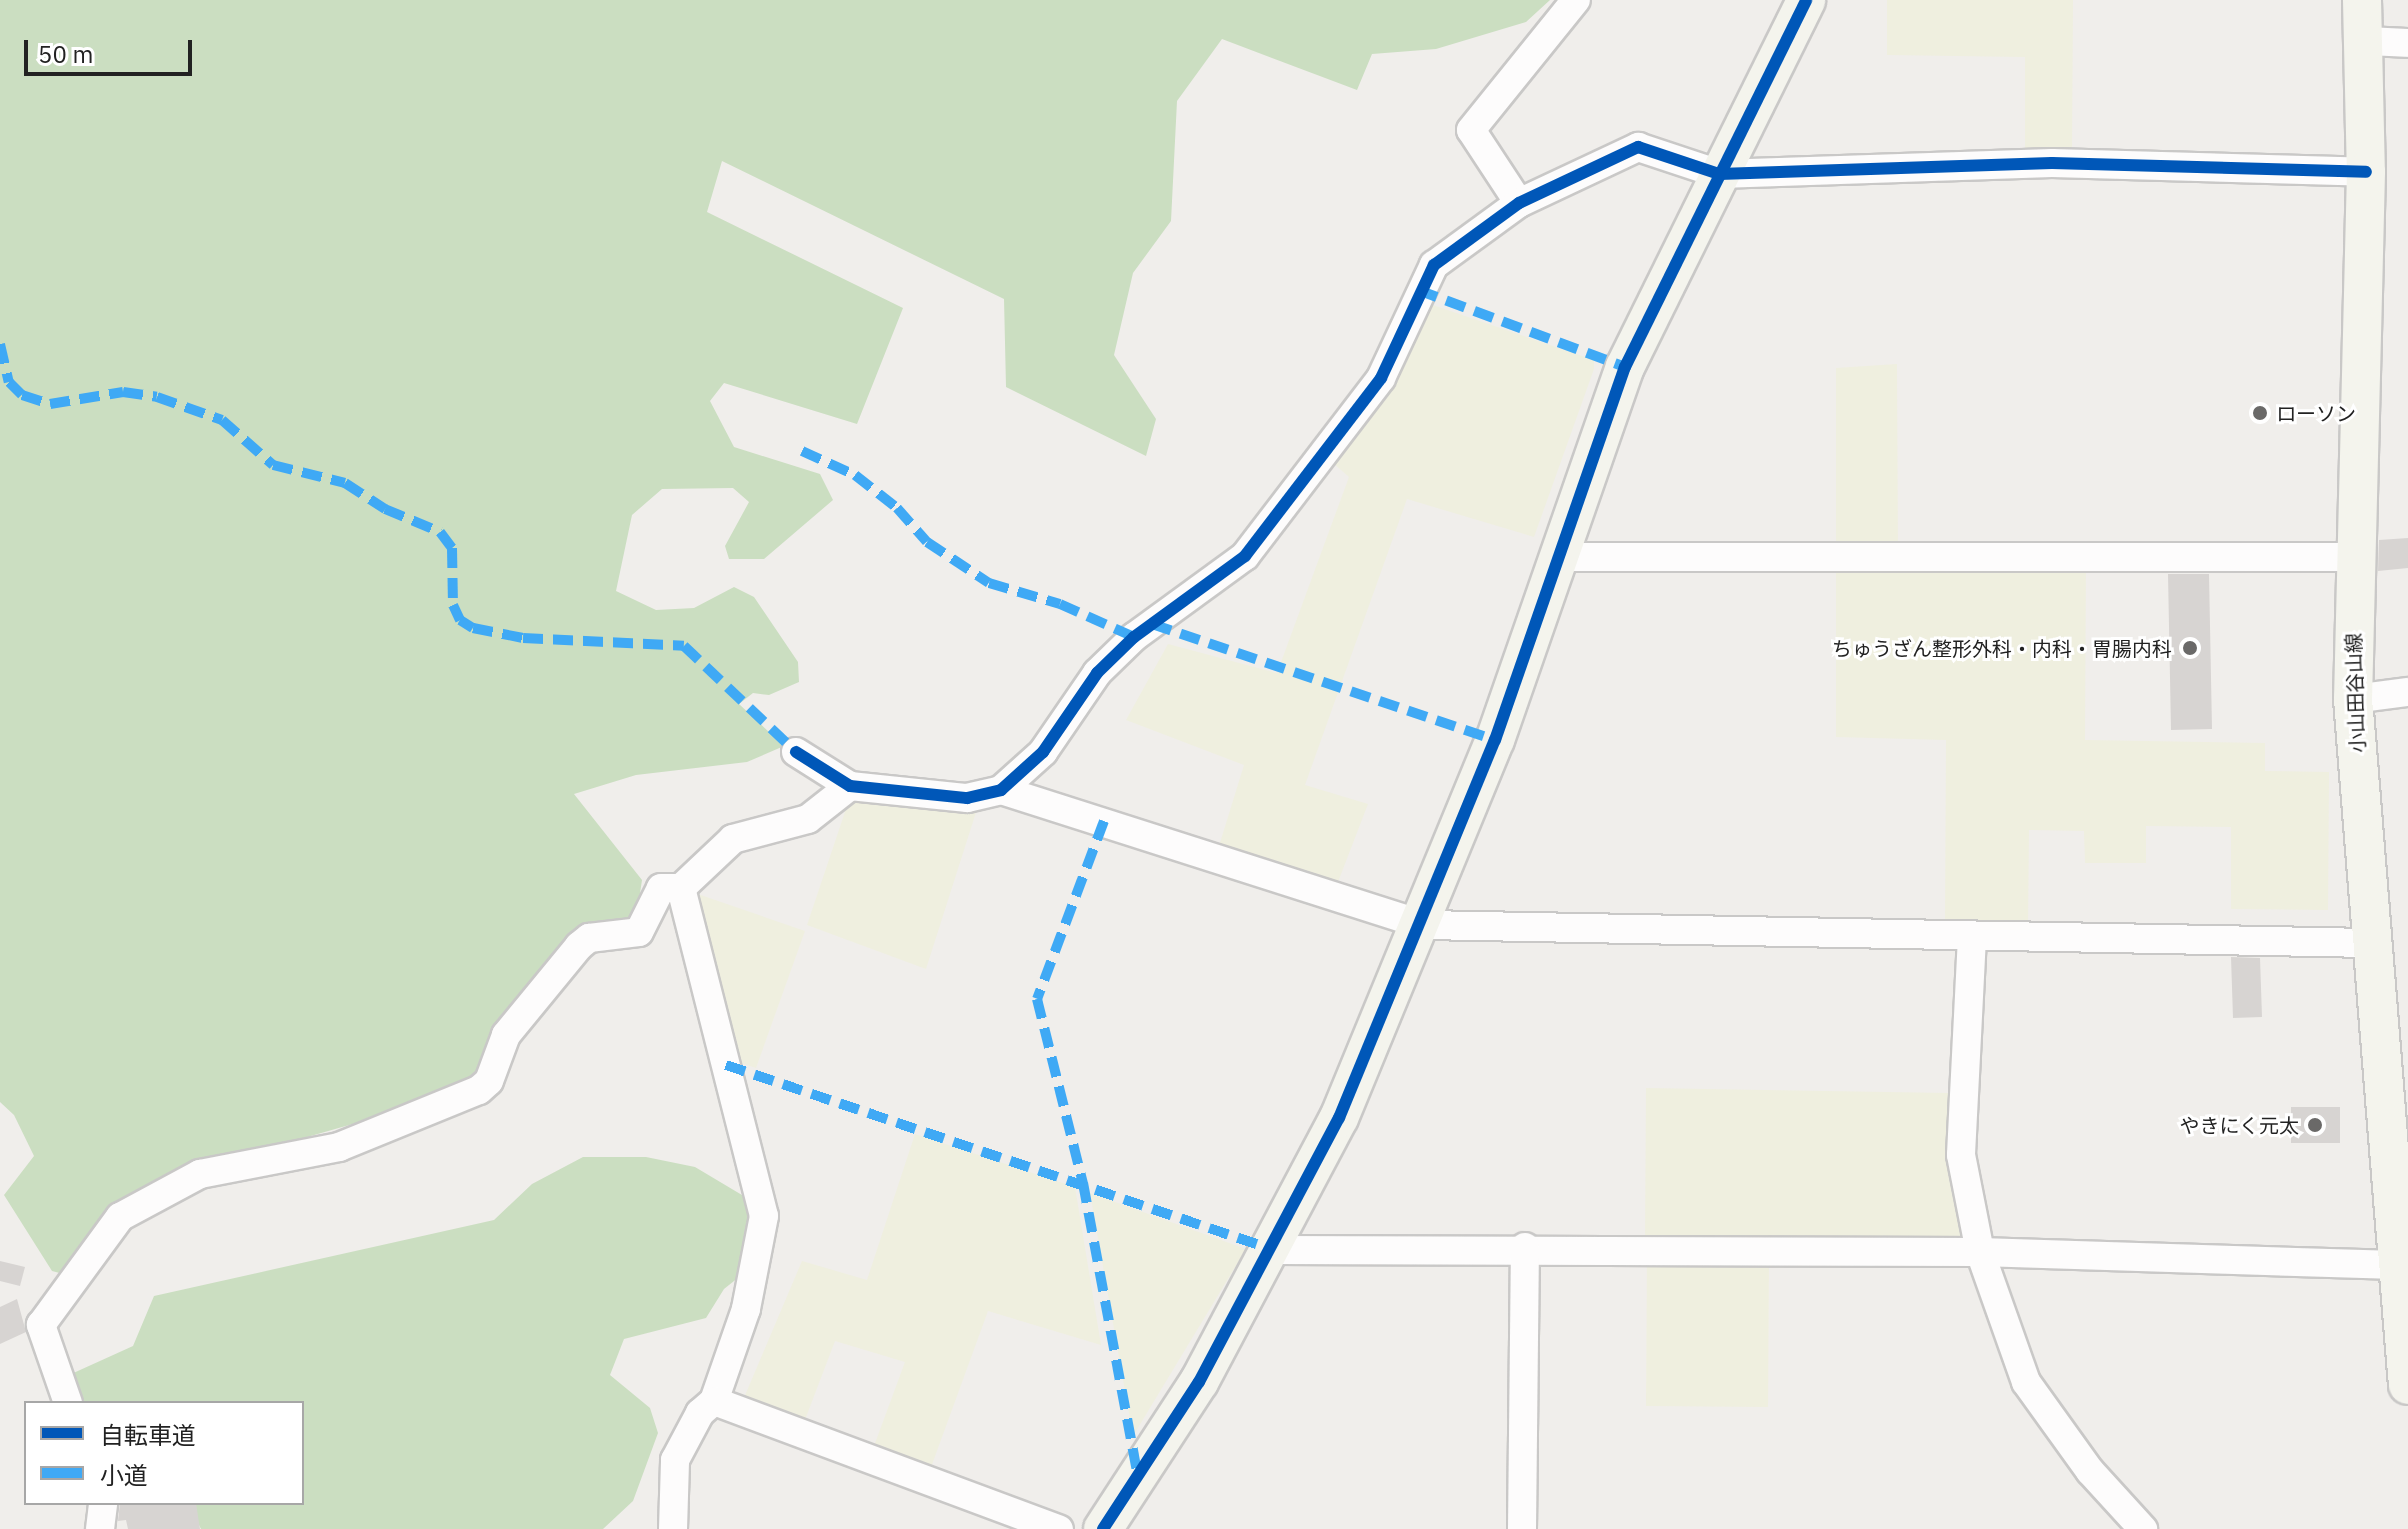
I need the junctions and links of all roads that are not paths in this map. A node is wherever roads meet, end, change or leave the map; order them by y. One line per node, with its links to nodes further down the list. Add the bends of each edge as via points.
1 (1576, 0): 8 (street, via 1471,130)
2 (1806, 0): 7 (street)
3 (2362, 0): 4 (street, 小山田谷山線)
4 (2366, 41): 5 (street); 6 (street, 小山田谷山線)
5 (2408, 43)
6 (2366, 172): 7 (street, via 2052,163); 10 (street, 小山田谷山線)
7 (1719, 174): 8 (street, via 1638,147); 9 (street, via 1625,367)
8 (1519, 203): 15 (street, via 1434,265 1381,378 1245,556 1134,637 1097,673 1043,752)
9 (1557, 557): 10 (street); 17 (street)
10 (2352, 557): 12 (street, 小山田谷山線)
11 (2408, 692): 12 (street)
12 (2353, 699): 19 (street, 小山田谷山線)
13 (796, 752): 14 (street)
14 (850, 786): 15 (street, via 967,798); 16 (street, via 808,819 733,839)
15 (1001, 790): 17 (street)
16 (681, 888): 25 (street, via 661,888 639,932 589,938 579,946 506,1035 489,1081 479,1090 339,1147 200,1174 120,1217 41,1325); 26 (street, via 764,1216 746,1309)
17 (1424, 925): 18 (street); 21 (street)
18 (1972, 937): 19 (street); 22 (street, via 1961,1155)
19 (2368, 943): 23 (street, 小山田谷山線)
20 (1525, 1247): 21 (street); 22 (street); 32 (street)
21 (1274, 1250): 31 (street)
22 (1980, 1252): 23 (street); 33 (street, via 2026,1382 2065,1439)
23 (2397, 1265): 24 (street, 小山田谷山線)
24 (2408, 1385)
25 (67, 1401)
26 (714, 1401): 29 (street, via 700,1413 675,1460); 30 (street)
27 (103, 1505): 28 (street)
28 (100, 1529)
29 (673, 1529)
30 (1059, 1529)
31 (1103, 1529)
32 (1522, 1529)
33 (2143, 1529)

